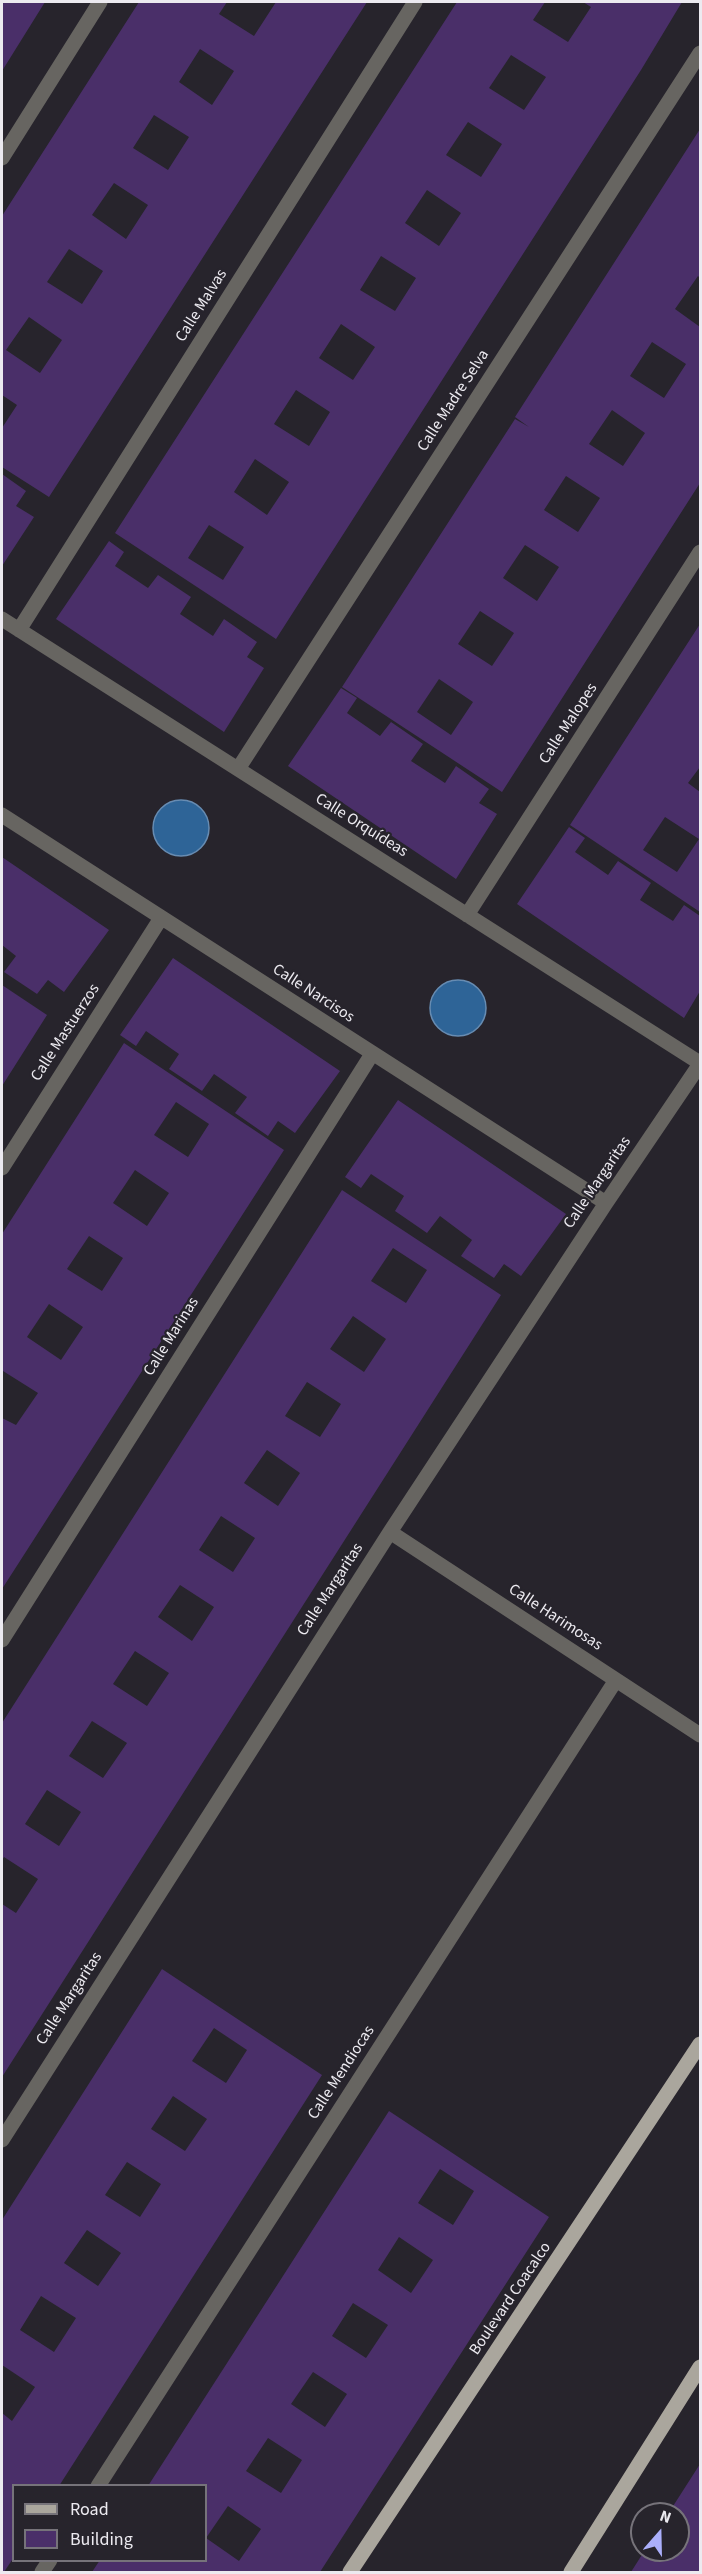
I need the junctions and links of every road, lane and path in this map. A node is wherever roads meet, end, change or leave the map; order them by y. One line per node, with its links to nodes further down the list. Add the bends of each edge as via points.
1 (100, 2): 4 (street)
2 (416, 2): 7 (street, Calle Malvas)
3 (700, 53): 8 (street, Calle Madre Selva)
4 (2, 158)
5 (700, 552): 10 (street, Calle Malopes)
6 (2, 620): 7 (street, Calle Orquídeas)
7 (19, 630): 8 (street, Calle Orquídeas)
8 (238, 769): 10 (street, Calle Orquídeas)
9 (2, 815): 11 (street, Calle Narcisos)
10 (467, 915): 13 (street, Calle Orquídeas)
11 (161, 918): 12 (street, Calle Narcisos); 14 (street, Calle Mastuerzos)
12 (372, 1054): 15 (street, Calle Narcisos); 17 (street, Calle Marinas)
13 (700, 1063): 15 (street, Calle Margaritas)
14 (2, 1168)
15 (606, 1203): 16 (street, Calle Margaritas)
16 (390, 1532): 18 (street, Calle Harimosas); 21 (street, Calle Margaritas)
17 (2, 1640)
18 (616, 1680): 19 (street, Calle Harimosas); 23 (street, Calle Mendiocas)
19 (700, 1735)
20 (700, 2044): 24 (main road, Boulevard Coacalco)
21 (2, 2140)
22 (700, 2367): 25 (main road)
23 (99, 2484)
24 (350, 2572)
25 (572, 2572)

